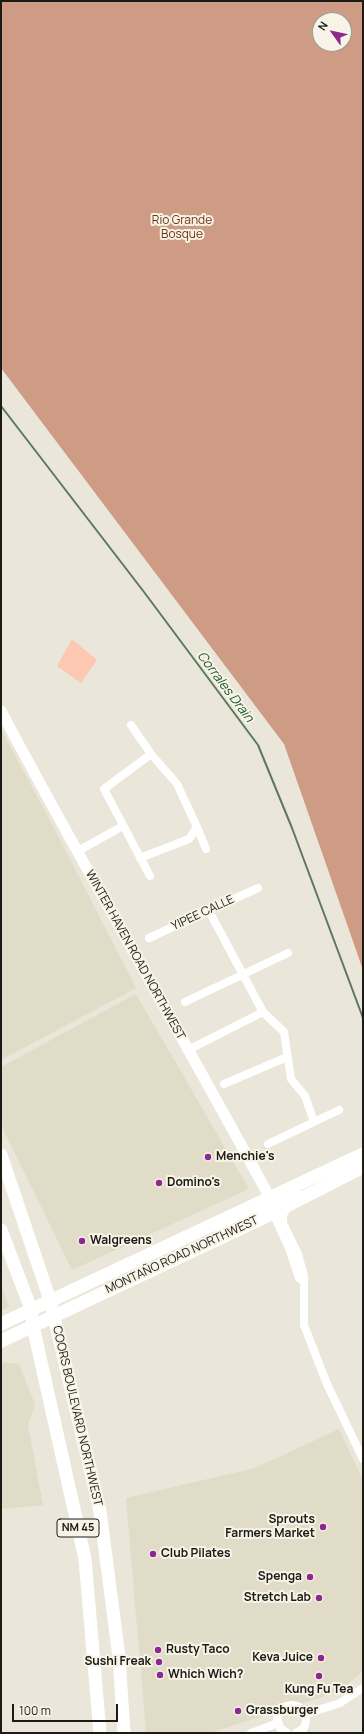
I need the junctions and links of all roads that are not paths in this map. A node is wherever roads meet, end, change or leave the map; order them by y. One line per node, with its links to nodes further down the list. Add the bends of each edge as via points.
1 (1, 711): 7 (street, WINTER HAVEN ROAD NORTHWEST)
2 (131, 725): 3 (street)
3 (151, 754): 4 (street, via 104,789); 5 (street, via 177,784)
4 (123, 826): 7 (street); 8 (street)
5 (196, 827): 6 (street); 8 (street, via 189,839)
6 (206, 849)
7 (78, 851): 17 (street, WINTER HAVEN ROAD NORTHWEST)
8 (140, 858): 9 (street)
9 (150, 876)
10 (258, 888): 11 (street, YIPEE CALLE)
11 (209, 910): 12 (street, YIPEE CALLE); 14 (street)
12 (149, 938)
13 (288, 953): 14 (street)
14 (242, 975): 15 (street); 16 (street)
15 (185, 1002)
16 (264, 1012): 17 (street); 18 (street, via 284,1032)
17 (188, 1050): 27 (street, WINTER HAVEN ROAD NORTHWEST)
18 (287, 1057): 19 (street); 21 (street, via 291,1079 305,1096)
19 (224, 1084)
20 (339, 1110): 21 (street)
21 (314, 1122): 22 (street)
22 (268, 1144)
23 (363, 1154): 26 (main road, MONTAÑO ROAD NORTHWEST)
24 (1, 1155): 33 (main road, COORS BOULEVARD NORTHWEST / NM 45)
25 (363, 1167): 28 (main road, MONTAÑO ROAD NORTHWEST)
26 (329, 1170): 27 (main road, MONTAÑO ROAD NORTHWEST); 29 (street, via 311,1184 277,1203)
27 (270, 1198): 31 (street, via 268,1206 226,1227); 33 (main road, MONTAÑO ROAD NORTHWEST)
28 (290, 1204): 29 (main road, MONTAÑO ROAD NORTHWEST); 32 (street, via 283,1215 283,1223 298,1254 304,1276)
29 (273, 1212): 31 (main road, MONTAÑO ROAD NORTHWEST); 32 (street, via 299,1278)
30 (1, 1230): 34 (main road, COORS BOULEVARD NORTHWEST / NM 45)
31 (214, 1240): 35 (main road, MONTAÑO ROAD NORTHWEST)
32 (303, 1282): 39 (street, via 304,1325 327,1384)
33 (50, 1300): 34 (main road, MONTAÑO ROAD NORTHWEST); 35 (main road, COORS BOULEVARD NORTHWEST / NM 45)
34 (31, 1309): 36 (main road, MONTAÑO ROAD NORTHWEST); 37 (main road, COORS BOULEVARD NORTHWEST / NM 45)
35 (53, 1316): 37 (main road, MONTAÑO ROAD NORTHWEST); 44 (main road, COORS BOULEVARD NORTHWEST / NM 45, via 100,1510 119,1657)
36 (1, 1324)
37 (33, 1326): 38 (main road, MONTAÑO ROAD NORTHWEST); 43 (main road, COORS BOULEVARD NORTHWEST / NM 45, via 85,1559)
38 (1, 1341)
39 (363, 1459)
40 (363, 1688): 41 (street, via 340,1703)
41 (306, 1714): 42 (street, via 291,1704 279,1713); 47 (street, via 304,1728)
42 (278, 1723): 45 (street); 46 (street, via 280,1728)
43 (100, 1733)
44 (124, 1733)
45 (251, 1733)
46 (288, 1733)
47 (296, 1733)

